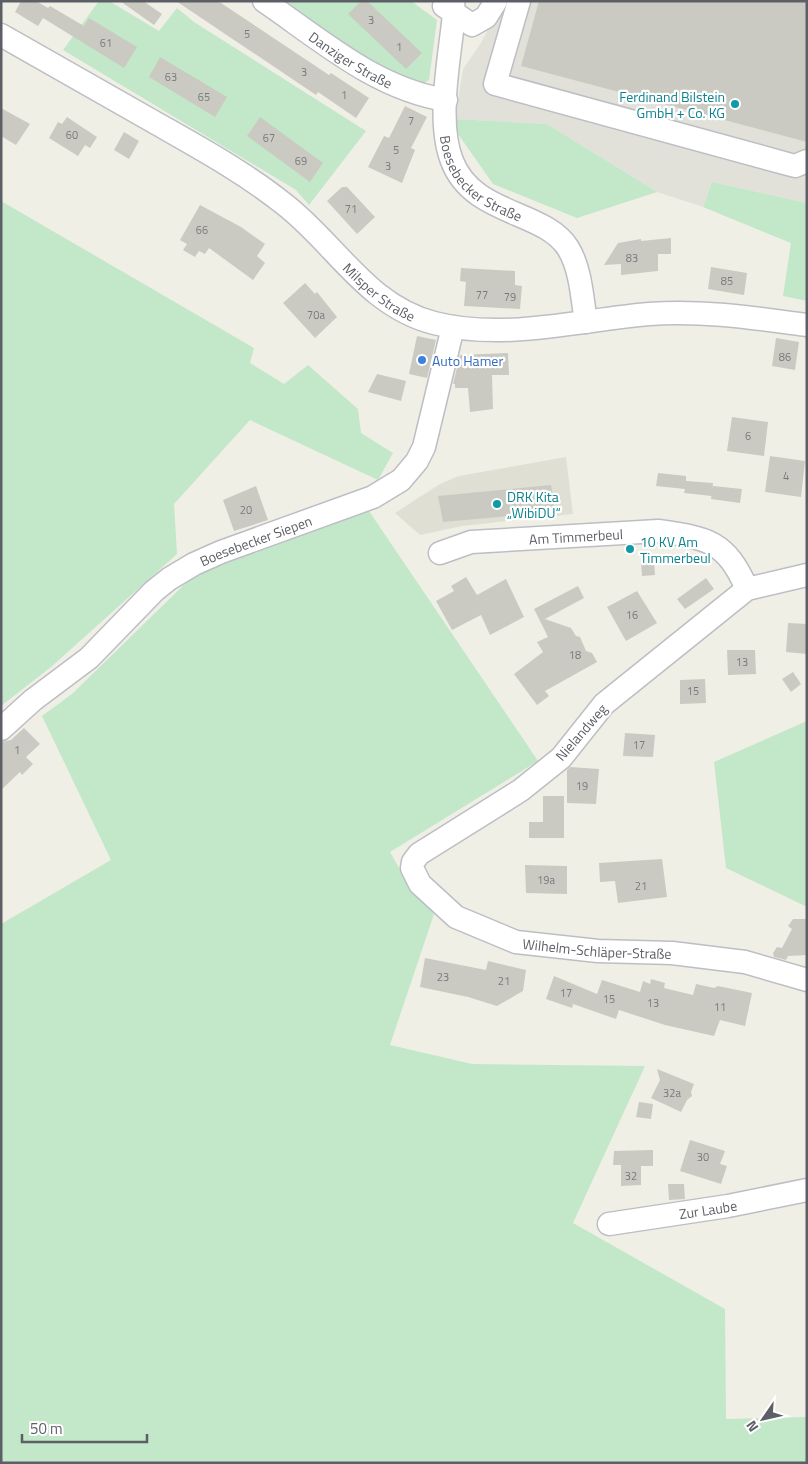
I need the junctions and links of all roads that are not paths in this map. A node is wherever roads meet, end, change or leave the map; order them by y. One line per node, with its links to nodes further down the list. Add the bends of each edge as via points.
1 (264, 1): 6 (street, Danziger Straße, via 375,77 421,96)
2 (496, 1): 4 (street, via 486,17 472,25)
3 (520, 1): 7 (street, via 496,84 794,166)
4 (448, 5): 6 (street, Boesebecker Straße)
5 (7, 43): 10 (street, Milsper Straße, via 204,151 285,204 380,298 416,318)
6 (446, 100): 8 (street, Boesebecker Straße, via 447,140 457,173 482,198 550,230 567,246 574,261)
7 (807, 161)
8 (586, 322): 9 (street, Milsper Straße, via 694,312); 10 (street, Milsper Straße, via 510,329)
9 (807, 325)
10 (453, 327): 14 (street, Boesebecker Siepen, via 424,447 401,480 365,501 221,552 169,579 89,658)
11 (440, 553): 13 (street, Am Timmerbeul, via 471,542 658,531 709,542 728,554)
12 (807, 575): 13 (street, Nielandweg)
13 (747, 589): 15 (street, Nielandweg, via 604,704 561,758 521,790 419,854)
14 (1, 729)
15 (412, 868): 16 (street, Wilhelm-Schläper-Straße, via 420,884 456,917 516,942 598,951 672,953 744,962)
16 (807, 980)
17 (807, 1190): 18 (street, Zur Laube)
18 (609, 1224)

